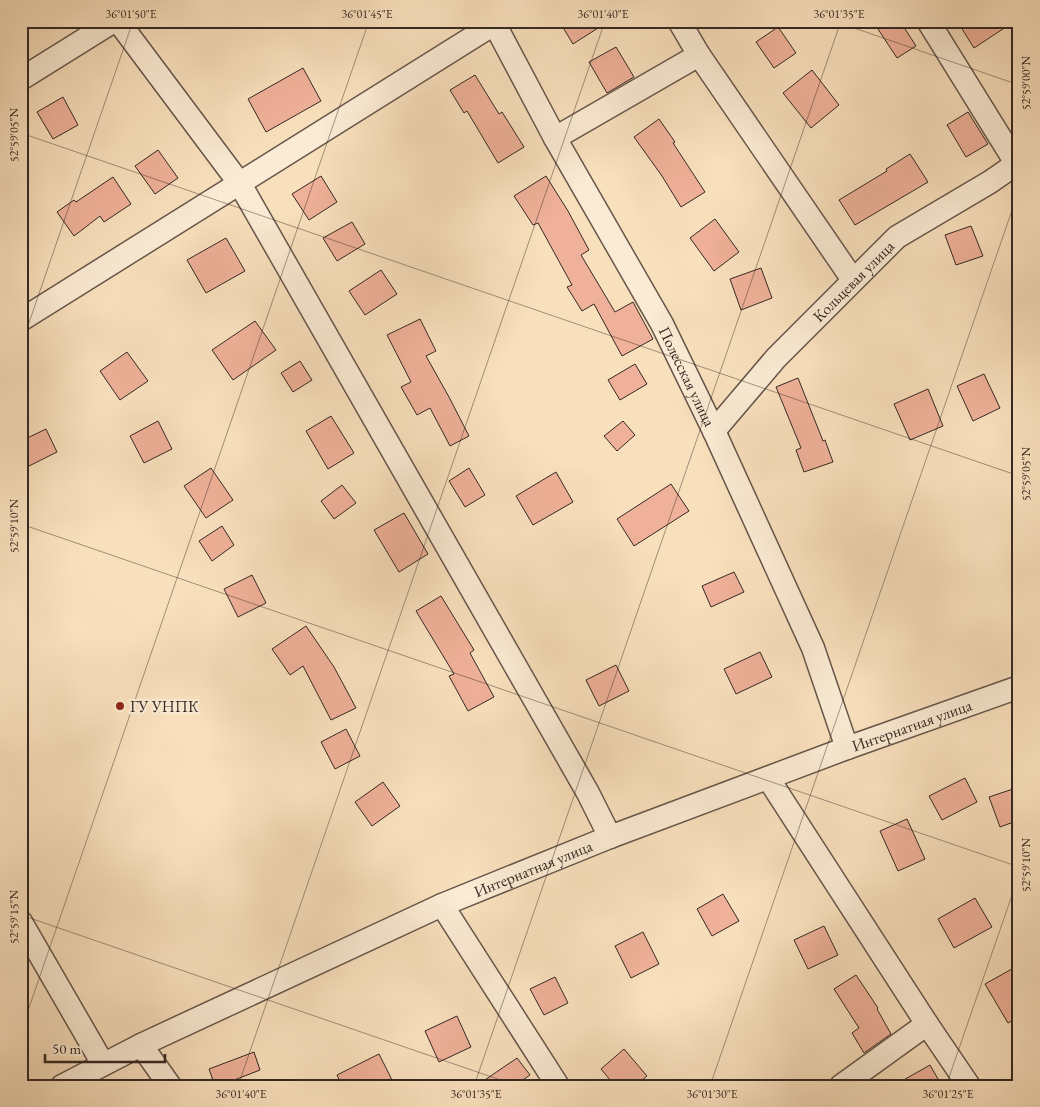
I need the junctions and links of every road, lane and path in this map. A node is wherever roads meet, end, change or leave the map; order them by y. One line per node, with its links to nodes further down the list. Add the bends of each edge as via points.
1 (679, 21): 5 (street)
2 (928, 21): 8 (street)
3 (110, 23): 6 (street); 9 (street)
4 (493, 23): 7 (street, Полесская улица); 9 (street)
5 (699, 55): 7 (street); 10 (street)
6 (21, 79)
7 (555, 138): 12 (street, Полесская улица, via 662,324)
8 (1017, 163): 10 (street, Кольцевая улица, via 897,237)
9 (240, 184): 11 (street); 16 (street, via 588,793)
10 (853, 280): 12 (street, Кольцевая улица, via 776,358)
11 (21, 320)
12 (714, 432): 14 (street, Полесская улица, via 813,648)
13 (1019, 687): 14 (street, Интернатная улица)
14 (847, 748): 15 (street, Интернатная улица)
15 (768, 778): 16 (street, Интернатная улица); 19 (street)
16 (610, 837): 17 (street, Интернатная улица)
17 (442, 905): 20 (street, Интернатная улица); 24 (street)
18 (21, 922): 21 (street)
19 (927, 1024): 25 (street); 26 (street)
20 (141, 1045): 21 (street, Интернатная улица); 23 (street)
21 (103, 1064): 22 (street, Интернатная улица)
22 (62, 1086)
23 (170, 1086)
24 (558, 1086)
25 (841, 1086)
26 (969, 1086)

